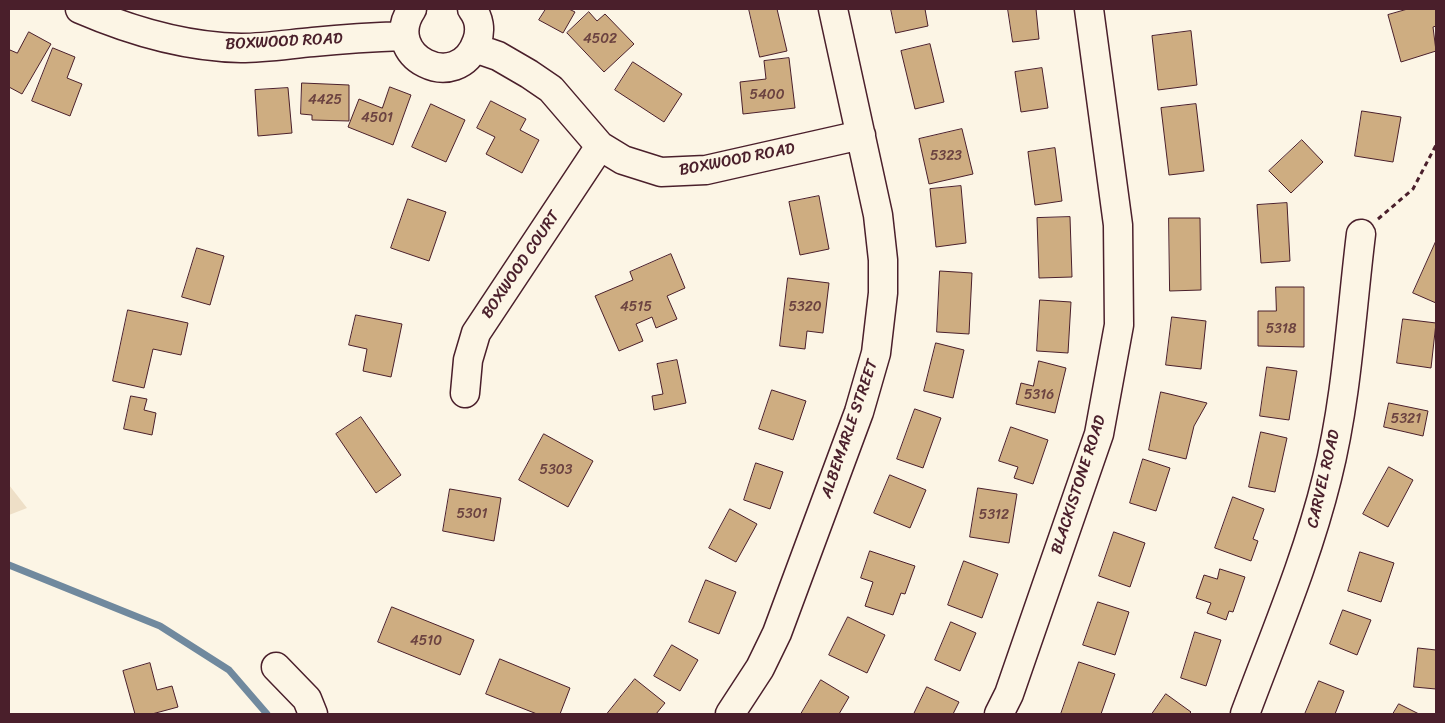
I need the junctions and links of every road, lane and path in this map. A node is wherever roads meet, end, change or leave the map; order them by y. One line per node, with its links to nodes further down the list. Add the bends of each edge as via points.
1 (80, 9): 6 (street, BOXWOOD ROAD, via 114,24 163,38 242,48)
2 (412, 9): 6 (street, via 407,15)
3 (472, 9): 7 (street, via 479,24)
4 (833, 9): 8 (street, ALBEMARLE STREET)
5 (1090, 9): 16 (street, BLACKISTONE ROAD, via 1118,225 1119,325 1099,434 1009,694)
6 (404, 36): 7 (street, via 416,58 437,68 459,64)
7 (475, 48): 10 (street, BOXWOOD ROAD, via 498,56 551,90)
8 (861, 136): 10 (street, BOXWOOD ROAD, via 679,173 660,172 623,160); 15 (street, ALBEMARLE STREET, via 878,215 883,260 883,294 876,353 859,412 777,633 760,668)
9 (1436, 145): 11 (path, via 1412,189)
10 (600, 146): 12 (street, BOXWOOD COURT, via 476,332 468,360)
11 (1361, 234): 17 (street, CARVEL ROAD, via 1342,391 1327,477 1307,548)
12 (465, 393)
13 (276, 667): 14 (street, via 307,700)
14 (313, 714)
15 (730, 714)
16 (999, 714)
17 (1245, 714)

